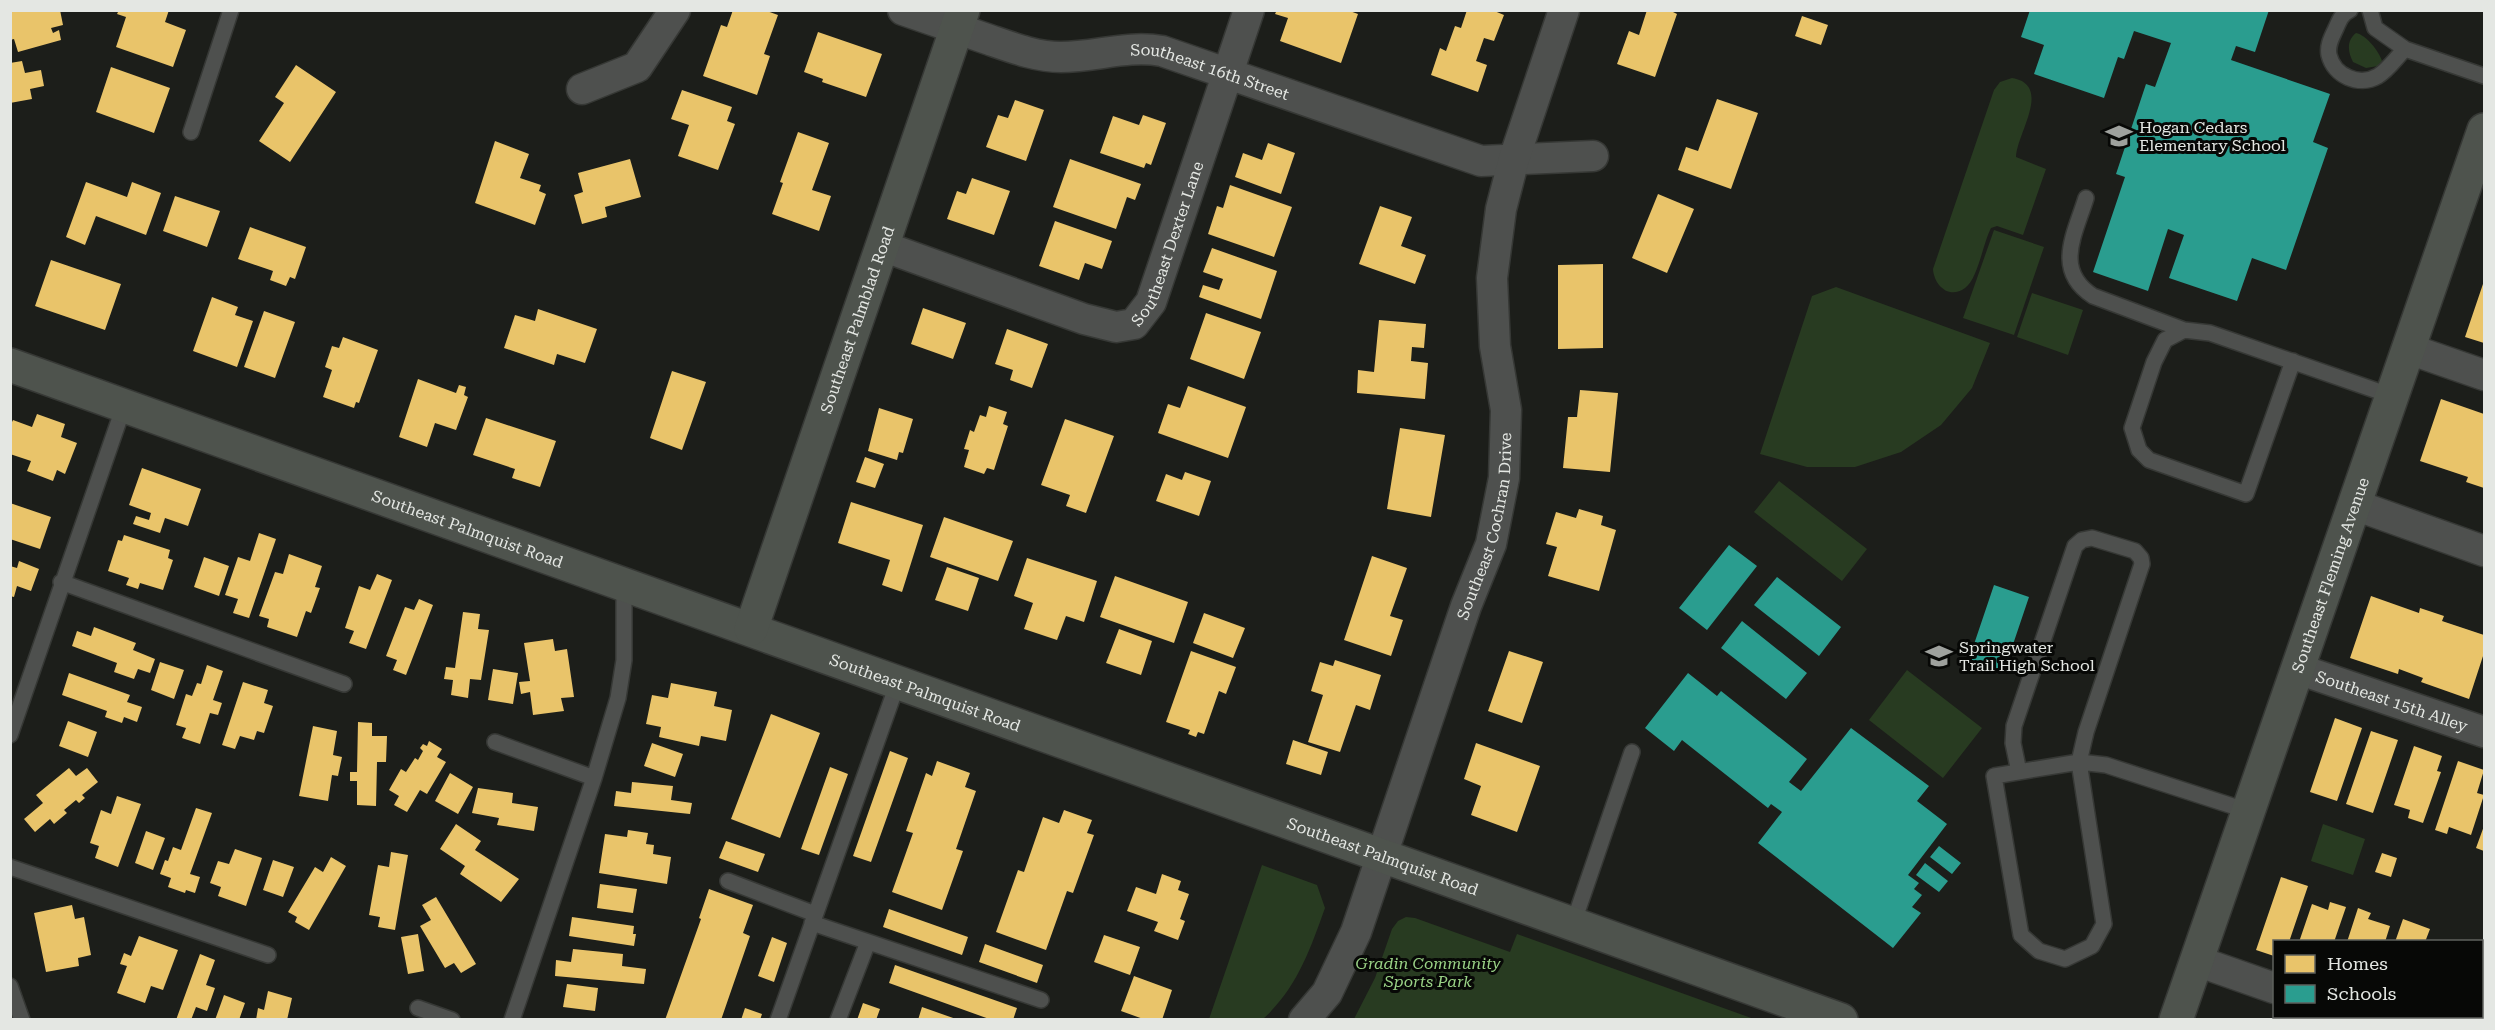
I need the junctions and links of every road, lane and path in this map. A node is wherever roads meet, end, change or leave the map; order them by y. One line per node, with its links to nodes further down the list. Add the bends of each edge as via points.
1 (231, 10): 14 (lane)
2 (675, 10): 12 (street, via 637,67)
3 (903, 10): 8 (street, Southeast 16th Street)
4 (1249, 10): 10 (street, Southeast Dexter Lane)
5 (1564, 10): 16 (street, Southeast Cochran Drive)
6 (2350, 10): 9 (lane, via 2342,15 2329,42 2332,64 2339,73 2359,81 2370,80 2380,75)
7 (2370, 10): 9 (lane, via 2375,28)
8 (959, 20): 10 (street, Southeast 16th Street, via 1022,51 1045,56 1143,48); 18 (main road, Southeast Palmblad Road)
9 (2404, 49): 11 (lane)
10 (1227, 73): 16 (street, Southeast 16th Street, via 1481,161); 18 (street, Southeast Dexter Lane, via 1151,302 1134,324 1116,327 1084,318)
11 (2484, 76)
12 (582, 89)
13 (2484, 130): 20 (main road, Southeast Fleming Avenue)
14 (191, 132)
15 (1593, 156): 16 (street, Southeast 16th Street)
16 (1514, 159): 42 (street, Southeast Cochran Drive, via 1501,209 1492,278 1495,346 1506,410 1504,478 1491,544 1466,606)
17 (2086, 198): 19 (lane, via 2070,252 2073,278 2093,296)
18 (882, 246): 30 (main road, Southeast Palmblad Road)
19 (2184, 330): 21 (lane, via 2210,333); 21 (lane, via 2165,340 2154,362 2132,428 2139,450 2149,460 2246,494)
20 (2409, 348): 23 (street); 24 (main road, Southeast Fleming Avenue)
21 (2293, 361): 24 (lane)
22 (10, 365): 25 (main road, Southeast Palmquist Road)
23 (2484, 375)
24 (2392, 396): 26 (main road, Southeast Fleming Avenue)
25 (124, 406): 28 (lane); 29 (main road, Southeast Palmquist Road)
26 (2355, 505): 27 (street); 31 (main road, Southeast Fleming Avenue)
27 (2484, 551)
28 (61, 582): 33 (lane); 35 (lane)
29 (624, 585): 30 (main road, Southeast Palmquist Road); 40 (lane, via 620,688)
30 (751, 629): 32 (main road, Southeast Palmquist Road)
31 (2298, 669): 34 (street, Southeast 15th Alley); 41 (main road, Southeast Fleming Avenue)
32 (898, 682): 42 (main road, Southeast Palmquist Road); 45 (lane)
33 (344, 684)
34 (2484, 732)
35 (10, 735)
36 (495, 742): 40 (lane)
37 (1632, 752): 46 (lane)
38 (2079, 762): 39 (lane); 39 (lane, via 2104,924 2092,946 2065,959 2038,951 2020,935 1994,776); 39 (lane, via 2142,564 2134,551 2091,538 2075,546 2014,726); 41 (lane, via 2106,765)
39 (2019, 771)
40 (594, 778): 56 (lane)
41 (2248, 811): 49 (main road, Southeast Fleming Avenue)
42 (1382, 857): 46 (main road, Southeast Palmquist Road); 59 (street, Southeast Cochran Drive, via 1356,932 1332,983)
43 (10, 867): 48 (lane)
44 (728, 881): 45 (lane)
45 (814, 919): 47 (lane); 57 (lane)
46 (1573, 924): 60 (main road, Southeast Palmquist Road)
47 (868, 942): 52 (lane); 58 (lane)
48 (268, 955)
49 (2197, 962): 51 (street); 61 (main road, Southeast Fleming Avenue)
50 (10, 986): 54 (lane)
51 (2273, 988)
52 (1041, 1000)
53 (418, 1008): 55 (lane)
54 (22, 1020)
55 (452, 1020)
56 (512, 1020)
57 (778, 1020)
58 (838, 1020)
59 (1304, 1020)
60 (1841, 1020)
61 (2176, 1020)

